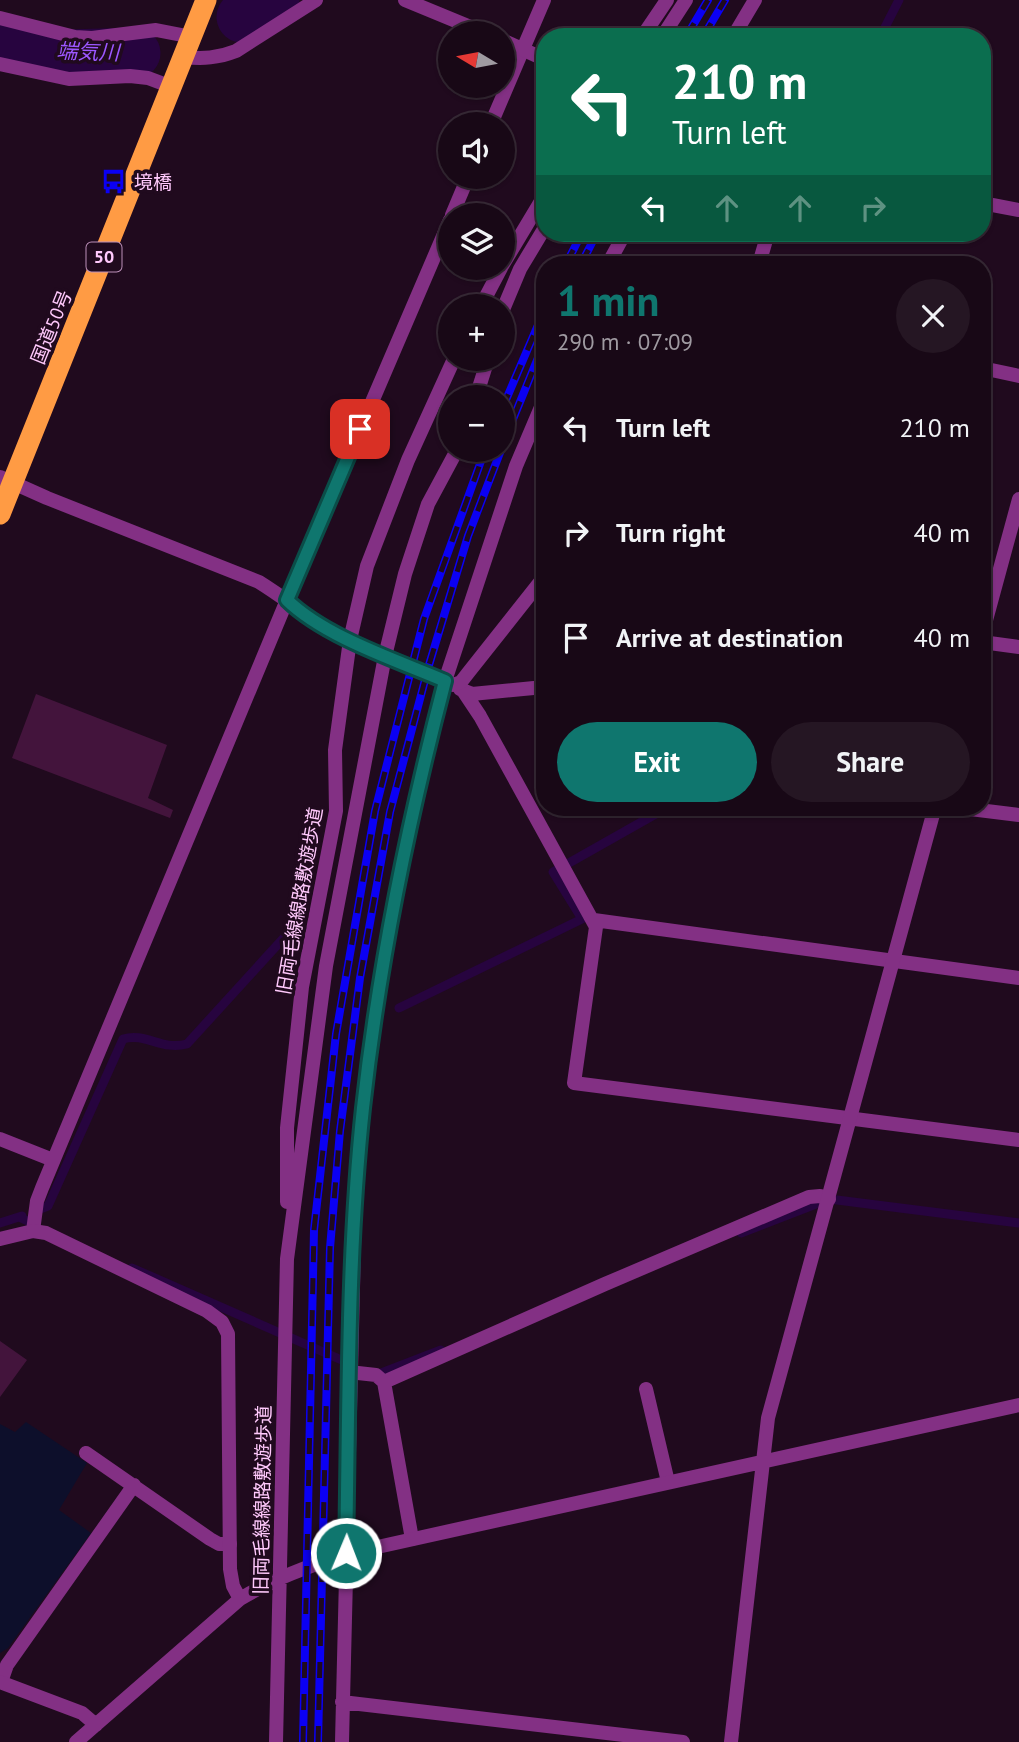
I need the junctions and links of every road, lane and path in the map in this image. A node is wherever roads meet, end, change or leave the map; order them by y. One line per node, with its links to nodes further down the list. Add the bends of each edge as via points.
1 (206, 0): 13 (highway, 国道50号 / 50)
2 (316, 0): 17 (street, via 236,51 204,59)
3 (405, 0): 9 (street)
4 (544, 0): 15 (street)
5 (667, 0): 10 (street)
6 (686, 0): 11 (street)
7 (755, 0): 12 (street)
8 (0, 18): 13 (street, via 75,37 156,30)
9 (456, 21)
10 (648, 28)
11 (668, 28)
12 (738, 28)
13 (192, 37): 17 (highway, 国道50号 / 50)
14 (515, 46): 15 (street)
15 (523, 49): 16 (street); 20 (street)
16 (536, 55)
17 (184, 57): 19 (highway, 国道50号 / 50)
18 (0, 64): 19 (street, via 69,79 148,78)
19 (172, 87): 33 (highway, 国道50号 / 50)
20 (496, 112)
21 (991, 205): 23 (street)
22 (536, 209): 25 (street)
23 (1019, 210)
24 (536, 242): 27 (street)
25 (515, 245)
26 (438, 248): 37 (street)
27 (510, 294)
28 (991, 370): 30 (street)
29 (449, 371): 39 (street, 旧両毛線線路敷遊歩道, via 367,566)
30 (1019, 376)
31 (536, 419): 43 (street, via 516,466)
32 (451, 462): 42 (street, 旧両毛線線路敷遊歩道, via 428,504)
33 (6, 480): 35 (highway, 国道50号 / 50); 37 (street, via 259,582)
34 (1019, 499): 38 (street)
35 (0, 514)
36 (536, 587): 43 (street)
37 (287, 600): 39 (street); 54 (street)
38 (991, 602)
39 (350, 640): 42 (street); 58 (street, 旧両毛線線路敷遊歩道, via 335,750 336,811 302,987 286,1128)
40 (991, 643): 41 (street)
41 (1019, 647)
42 (385, 656): 43 (street); 58 (street, 旧両毛線線路敷遊歩道, via 326,966)
43 (454, 686): 44 (street, via 472,694); 48 (street, via 480,716); 59 (street, via 401,863 371,1041 355,1206)
44 (536, 688)
45 (991, 812): 46 (street)
46 (1019, 815)
47 (933, 816): 49 (street)
48 (594, 920): 49 (street); 51 (street, via 574,1083)
49 (895, 961): 50 (street); 51 (street)
50 (1019, 978)
51 (851, 1118): 53 (street); 55 (street)
52 (0, 1139): 54 (street)
53 (1019, 1140)
54 (53, 1160): 56 (street, via 37,1201)
55 (829, 1199): 60 (street, via 809,1197); 64 (street, via 775,1392)
56 (33, 1231): 57 (street); 68 (street, via 59,1239 222,1322 228,1334)
57 (0, 1238)
58 (287, 1259): 70 (street, 旧両毛線線路敷遊歩道)
59 (349, 1372): 60 (street, via 376,1375); 69 (street)
60 (384, 1382): 67 (street)
61 (646, 1389): 65 (street)
62 (1019, 1405): 64 (street)
63 (86, 1452): 66 (street)
64 (762, 1461): 65 (street); 79 (street)
65 (668, 1482): 67 (street)
66 (134, 1485): 68 (street, via 210,1539); 72 (street, via 7,1665)
67 (412, 1539): 69 (street)
68 (230, 1544): 71 (street, via 233,1586)
69 (346, 1553): 70 (street); 73 (street)
70 (279, 1579): 71 (street); 76 (street, 旧両毛線線路敷遊歩道)
71 (240, 1599): 74 (street)
72 (1, 1682): 74 (street, via 82,1713)
73 (342, 1702): 77 (street); 78 (street)
74 (96, 1725): 75 (street)
75 (76, 1742)
76 (275, 1742)
77 (342, 1742)
78 (683, 1742)
79 (731, 1742)

